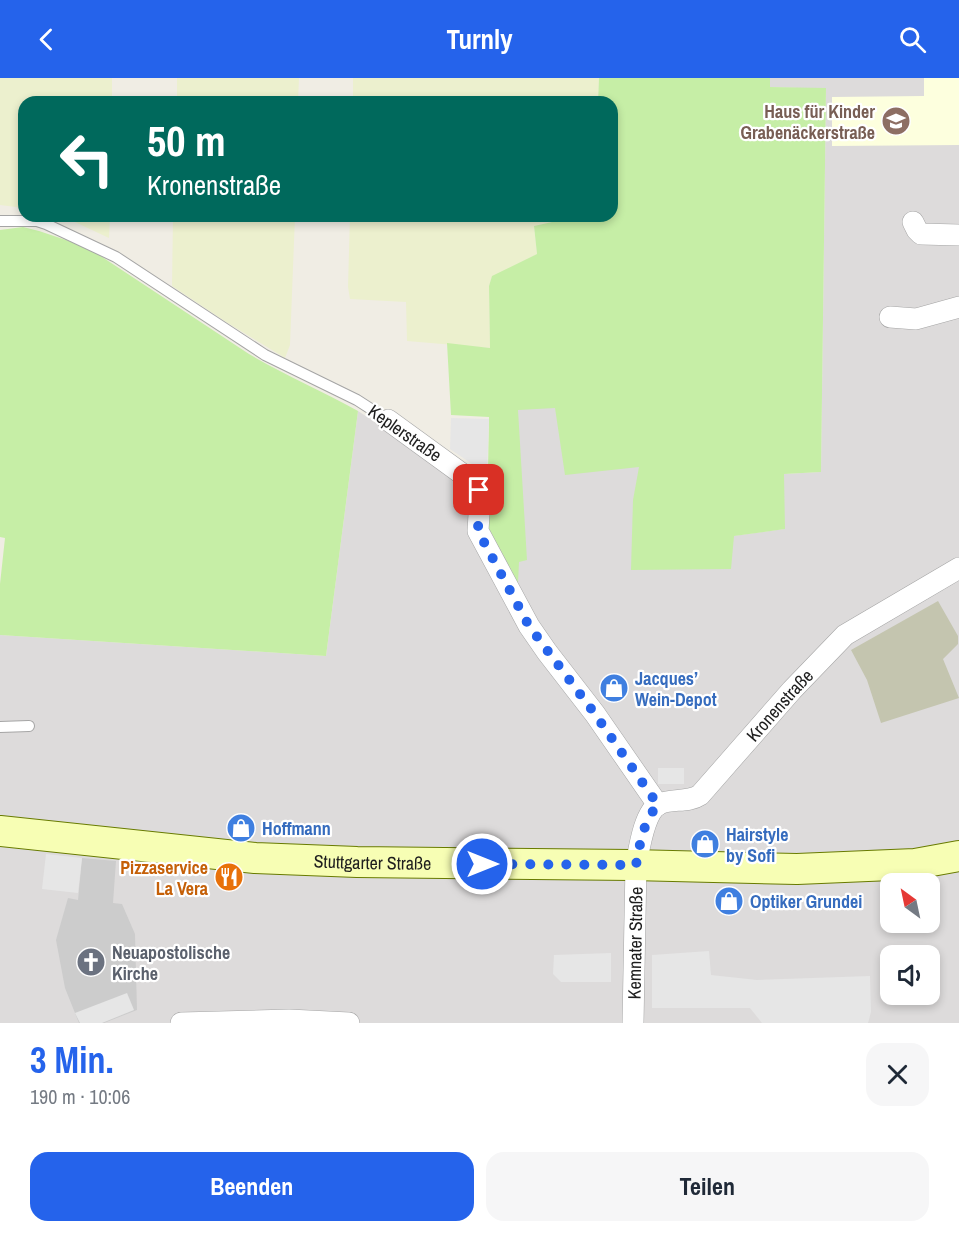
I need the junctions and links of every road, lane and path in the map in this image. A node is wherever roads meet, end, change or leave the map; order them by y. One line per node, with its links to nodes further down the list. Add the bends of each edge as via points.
1 (0, 221): 2 (lane, Keplerstraße)
2 (18, 221)
3 (40, 222): 8 (lane, Keplerstraße, via 116,257 265,355 357,400)
4 (913, 222): 5 (street, via 921,234)
5 (959, 235)
6 (959, 307): 7 (street, via 916,319)
7 (890, 317)
8 (388, 420): 12 (street, Keplerstraße, via 476,483 480,498 478,531 529,626)
9 (959, 568): 12 (street, Kronenstraße, via 845,635 700,795)
10 (29, 726): 11 (lane)
11 (0, 727)
12 (658, 805): 15 (street, via 648,817)
13 (0, 831): 15 (main road, Stuttgarter Straße, via 265,859)
14 (959, 856): 15 (main road, Stuttgarter Straße, via 915,864 843,868)
15 (636, 865): 18 (street, Kemnater Straße)
16 (181, 1023): 17 (street)
17 (349, 1023)
18 (633, 1023)

